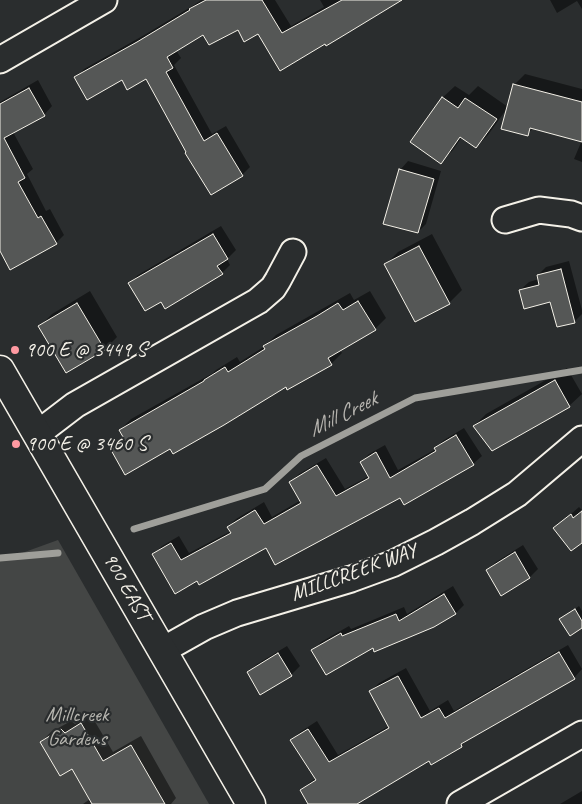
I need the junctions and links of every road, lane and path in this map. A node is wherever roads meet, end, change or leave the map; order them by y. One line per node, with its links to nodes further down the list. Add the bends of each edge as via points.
1 (104, 0): 2 (street)
2 (0, 60)
3 (582, 218): 4 (street, via 539,210)
4 (505, 220)
5 (294, 252): 7 (street, via 278,280 258,301 75,405)
6 (0, 370): 7 (main road, 900 EAST)
7 (37, 434): 9 (main road, 900 EAST)
8 (582, 439): 9 (street, MILLCREEK WAY, via 517,494 436,542 392,564 351,579 237,612)
9 (163, 650): 11 (main road, 900 EAST)
10 (582, 734): 12 (street)
11 (251, 804)
12 (460, 804)

